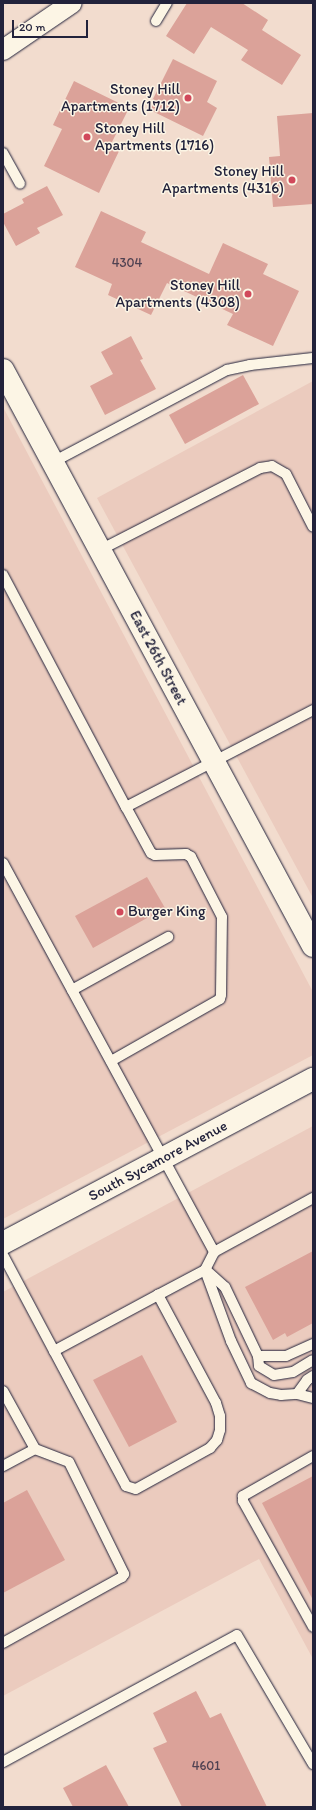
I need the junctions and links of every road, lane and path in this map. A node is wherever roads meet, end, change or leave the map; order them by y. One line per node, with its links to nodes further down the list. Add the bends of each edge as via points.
1 (72, 3): 4 (street)
2 (168, 3): 3 (lane)
3 (156, 21)
4 (3, 50)
5 (3, 153): 6 (lane)
6 (20, 184)
7 (313, 358): 9 (lane, via 227,370)
8 (4, 375): 9 (main road, East 26th Street)
9 (53, 462): 11 (main road, East 26th Street)
10 (313, 527): 11 (lane, via 286,474 272,466 260,468)
11 (100, 550): 14 (main road, East 26th Street)
12 (3, 575): 15 (lane)
13 (313, 710): 14 (lane)
14 (214, 762): 15 (lane); 18 (main road, East 26th Street)
15 (126, 807): 20 (lane, via 151,853 186,854 192,857 222,917 221,995 220,999)
16 (3, 863): 19 (lane)
17 (168, 937): 19 (lane)
18 (313, 946)
19 (72, 990): 20 (lane)
20 (111, 1061): 22 (lane)
21 (313, 1079): 22 (main road, South Sycamore Avenue)
22 (164, 1158): 24 (main road, South Sycamore Avenue); 25 (lane)
23 (312, 1201): 25 (lane)
24 (3, 1243)
25 (214, 1252): 27 (lane)
26 (3, 1255): 30 (lane)
27 (205, 1270): 28 (lane); 31 (lane, via 225,1287); 35 (lane, via 231,1341 251,1383 270,1393)
28 (158, 1295): 30 (lane); 30 (lane, via 216,1404 220,1416 220,1430 217,1440 210,1448 136,1489 126,1486)
29 (313, 1344): 31 (lane, via 286,1356)
30 (54, 1351)
31 (258, 1356): 32 (lane, via 259,1366 274,1375 293,1372)
32 (313, 1360)
33 (313, 1376): 35 (lane, via 307,1380)
34 (3, 1391): 37 (lane)
35 (298, 1394): 36 (lane)
36 (313, 1398)
37 (35, 1449): 39 (lane); 41 (lane, via 69,1462 124,1574)
38 (313, 1456): 40 (lane, via 243,1496 243,1501)
39 (3, 1466)
40 (313, 1627)
41 (3, 1643)
42 (3, 1762): 43 (lane, via 237,1635)
43 (313, 1764)

